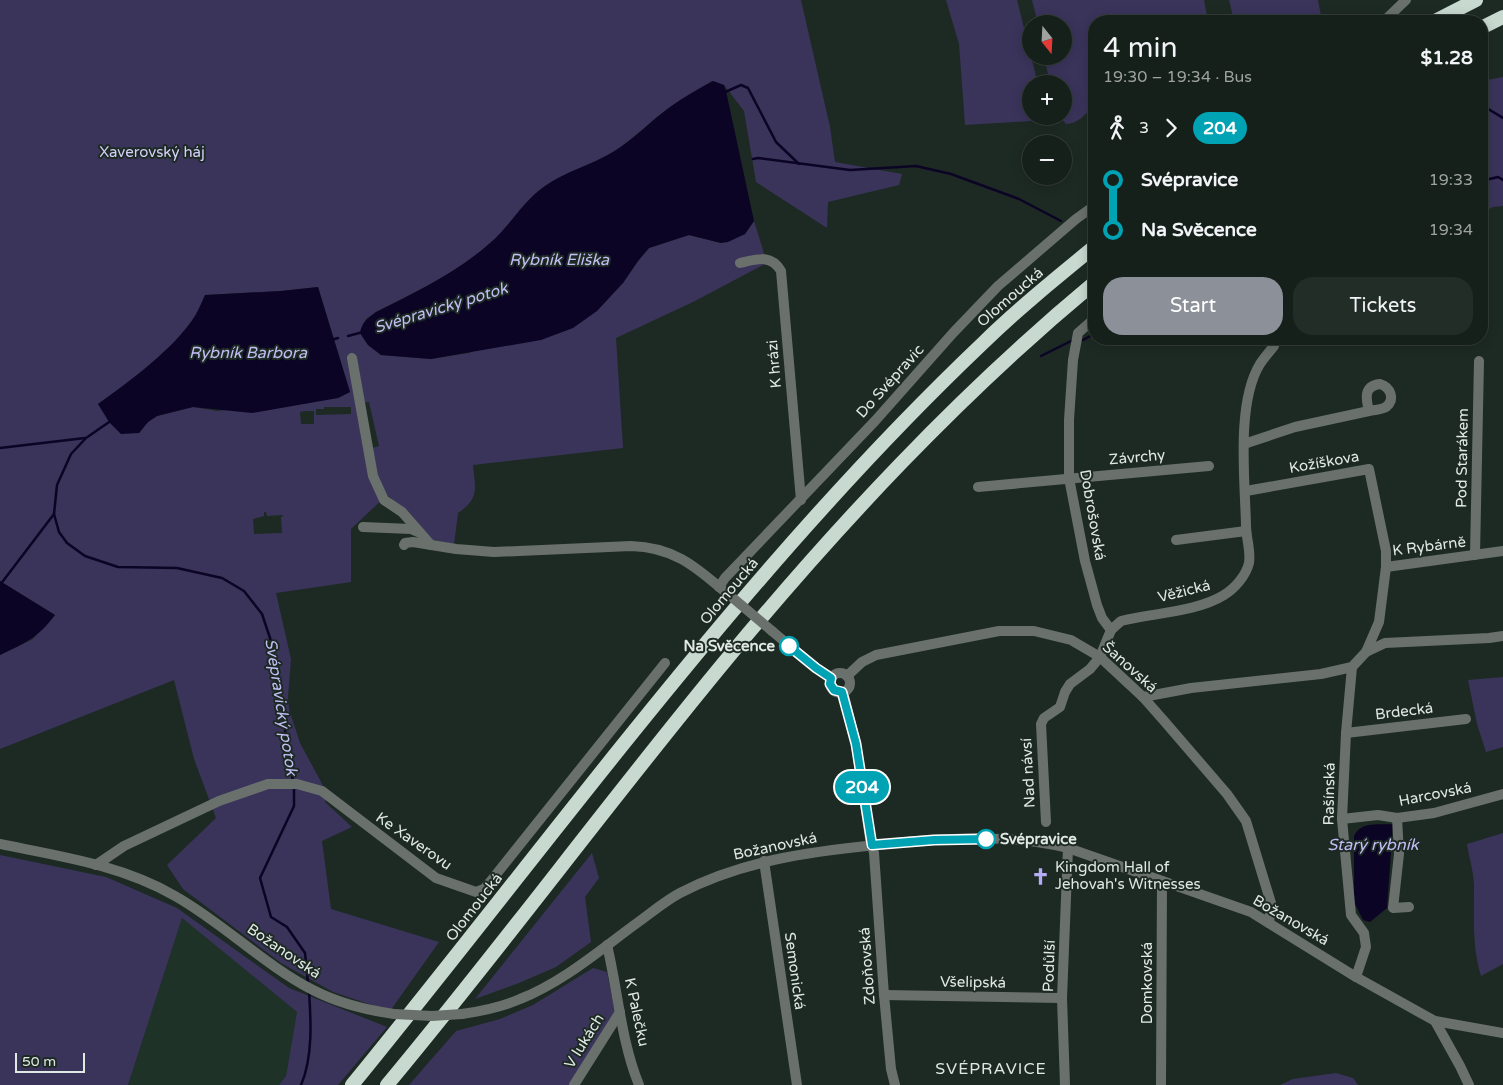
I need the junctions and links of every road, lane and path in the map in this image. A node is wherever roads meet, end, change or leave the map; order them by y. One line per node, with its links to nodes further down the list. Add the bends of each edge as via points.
1 (1406, 0): 3 (street)
2 (1476, 0): 4 (highway)
3 (1390, 15)
4 (1447, 15)
5 (1503, 17): 6 (highway)
6 (1488, 24)
7 (1088, 210): 21 (street, Do Svépravic, via 998,286)
8 (1088, 252): 63 (highway, Olomoucká, via 984,342 886,439 800,532 698,653)
9 (740, 263): 21 (street, K hrázi, via 766,258 778,266 780,272)
10 (1088, 288): 64 (highway, via 948,414 809,563 714,675)
11 (1088, 324): 18 (street, Dobrošovská, via 1078,333 1073,360)
12 (1274, 346): 16 (street, Věžická, via 1259,365 1252,384 1245,416)
13 (352, 358): 24 (street, via 373,476 384,500 402,512)
14 (1479, 361): 29 (street, Pod Starákem)
15 (1369, 411): 16 (street, via 1295,427)
16 (1244, 444): 20 (street, Věžická)
17 (1208, 466): 18 (street, Závrchy)
18 (1069, 478): 19 (street, Závrchy); 32 (street, Dobrošovská, via 1096,605)
19 (978, 487)
20 (1246, 491): 23 (street, Věžická); 30 (street, Kožíškova, via 1370,469 1385,543)
21 (801, 500): 31 (street, Do Svépravic, via 725,578)
22 (363, 527): 24 (street, via 410,529)
23 (1246, 531): 25 (street); 32 (street, Věžická, via 1248,564 1243,576 1224,595 1198,606 1121,621)
24 (421, 533): 27 (street)
25 (1176, 540)
26 (404, 545): 27 (street, via 408,542)
27 (431, 545): 31 (street, via 494,552 644,547 670,553 695,566)
28 (1503, 552): 29 (street, K Rybárně)
29 (1474, 556): 30 (street, K Rybárně)
30 (1386, 567): 34 (street, K Rybárně, via 1379,622)
31 (723, 590): 39 (street, bridge)
32 (1111, 630): 35 (street)
33 (1503, 636): 34 (street, via 1386,643)
34 (1366, 652): 37 (street)
35 (1100, 657): 38 (street, Šanovská, via 1071,640 1034,631 999,631 876,655 862,662); 41 (street, Šanovská); 47 (street, Nad návsí, via 1070,684 1060,707 1041,724)
36 (665, 662): 52 (street, Ke Xaverovu, via 490,882 476,892 436,878 322,791 293,784 268,784 219,801 124,846)
37 (1352, 666): 41 (street, via 1321,674 1191,688); 43 (street, Rašínská)
38 (847, 676): 39 (street, via 838,673); 40 (street, via 850,684)
39 (831, 678): 40 (street, via 832,689)
40 (842, 692): 49 (street, Zdoňovská, via 856,744)
41 (1143, 697): 55 (street, Šanovská, via 1227,794 1246,821 1271,902)
42 (1466, 720): 43 (street, Brdecká)
43 (1346, 733): 46 (street, Rašínská)
44 (1503, 794): 45 (street, Harcovská, via 1434,813)
45 (1397, 818): 46 (street, Harcovská, via 1378,815); 54 (street, via 1400,854 1394,908)
46 (1342, 819): 57 (street, Rašínská, via 1351,915 1364,933 1366,947)
47 (1046, 822)
48 (0, 844): 52 (street, Božanovská)
49 (872, 845): 50 (street, Božanovská, via 976,838 1048,843); 51 (street, Božanovská); 58 (street, Zdoňovská)
50 (1068, 848): 53 (street, Božanovská); 59 (street, Podůlší)
51 (764, 861): 56 (street, Božanovská, via 727,872 679,894); 67 (street, Semonická)
52 (96, 865): 56 (street, Božanovská, bridge, via 129,875 174,895 309,988 361,1008 394,1014 462,1014 498,1007 565,976)
53 (1162, 881): 55 (street, Božanovská, via 1251,912); 70 (street, Domkovská)
54 (1409, 907)
55 (1269, 923): 57 (street, Božanovská)
56 (607, 945): 60 (street, K Palečku)
57 (1356, 977): 61 (street, Božanovská)
58 (884, 995): 59 (street, Všelipská); 68 (street, Zdoňovská)
59 (1062, 998): 69 (street, Podůlší)
60 (620, 1012): 65 (street, V lukách); 66 (street, K Palečku)
61 (1435, 1021): 62 (street, Božanovská); 71 (street)
62 (1503, 1033)
63 (352, 1085)
64 (387, 1085)
65 (574, 1085)
66 (639, 1085)
67 (798, 1085)
68 (894, 1085)
69 (1065, 1085)
70 (1161, 1085)
71 (1469, 1085)

